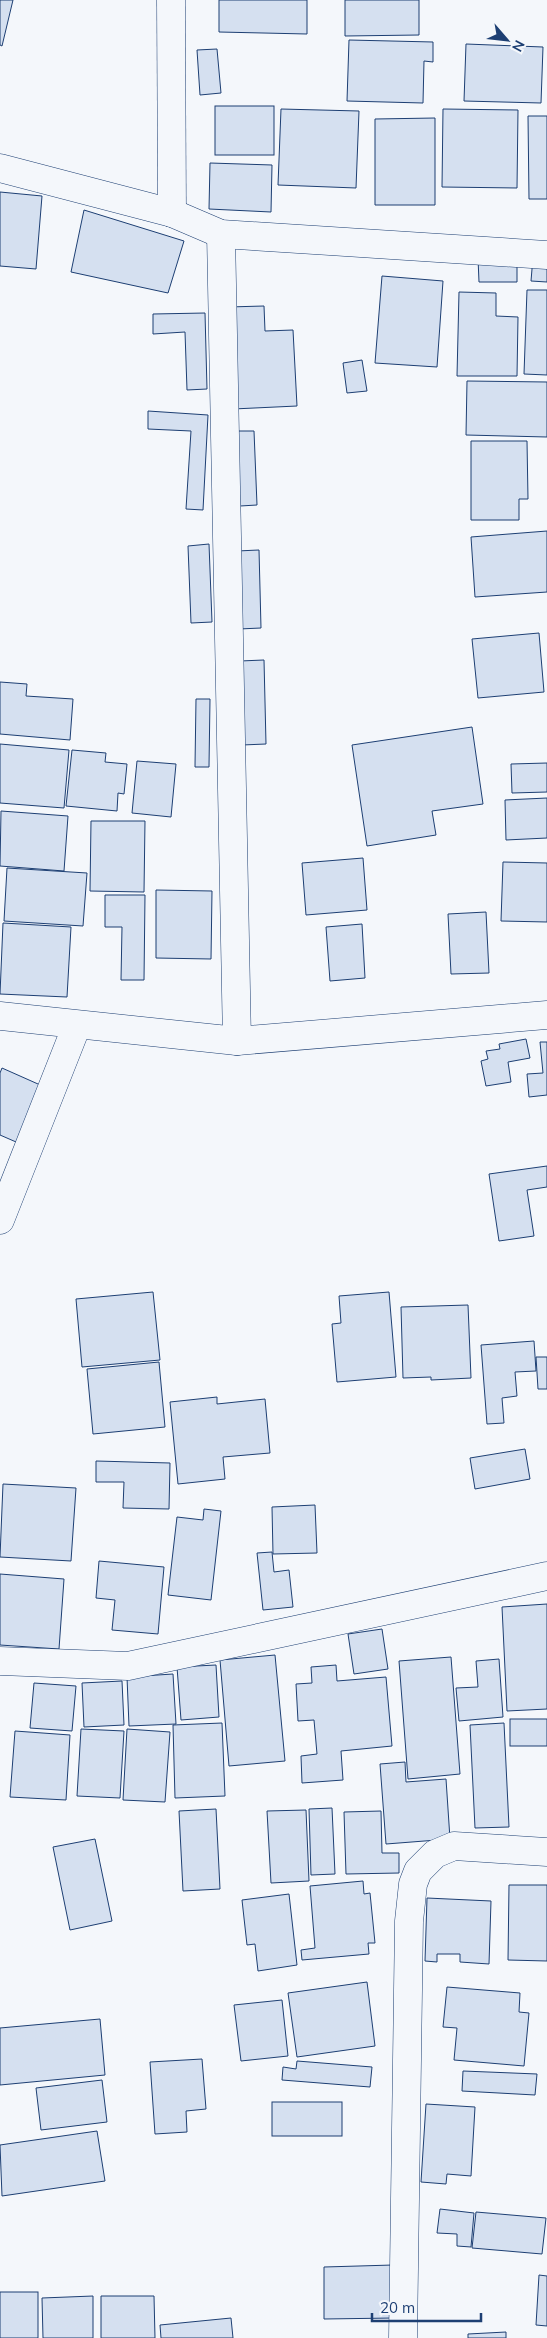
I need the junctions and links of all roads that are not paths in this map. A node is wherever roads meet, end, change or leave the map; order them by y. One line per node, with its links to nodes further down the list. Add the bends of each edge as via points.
1 (171, 0): 3 (street)
2 (0, 168): 3 (street)
3 (172, 213): 4 (street)
4 (222, 234): 5 (street); 9 (street)
5 (547, 255)
6 (547, 1015): 9 (street)
7 (0, 1016): 8 (street)
8 (77, 1025): 9 (street); 10 (street)
9 (237, 1041)
10 (0, 1220)
11 (547, 1576): 12 (street, via 128,1666)
12 (0, 1661)
13 (547, 1852): 14 (street, via 454,1846 435,1854 418,1870 413,1884 409,1931)
14 (402, 2338)

